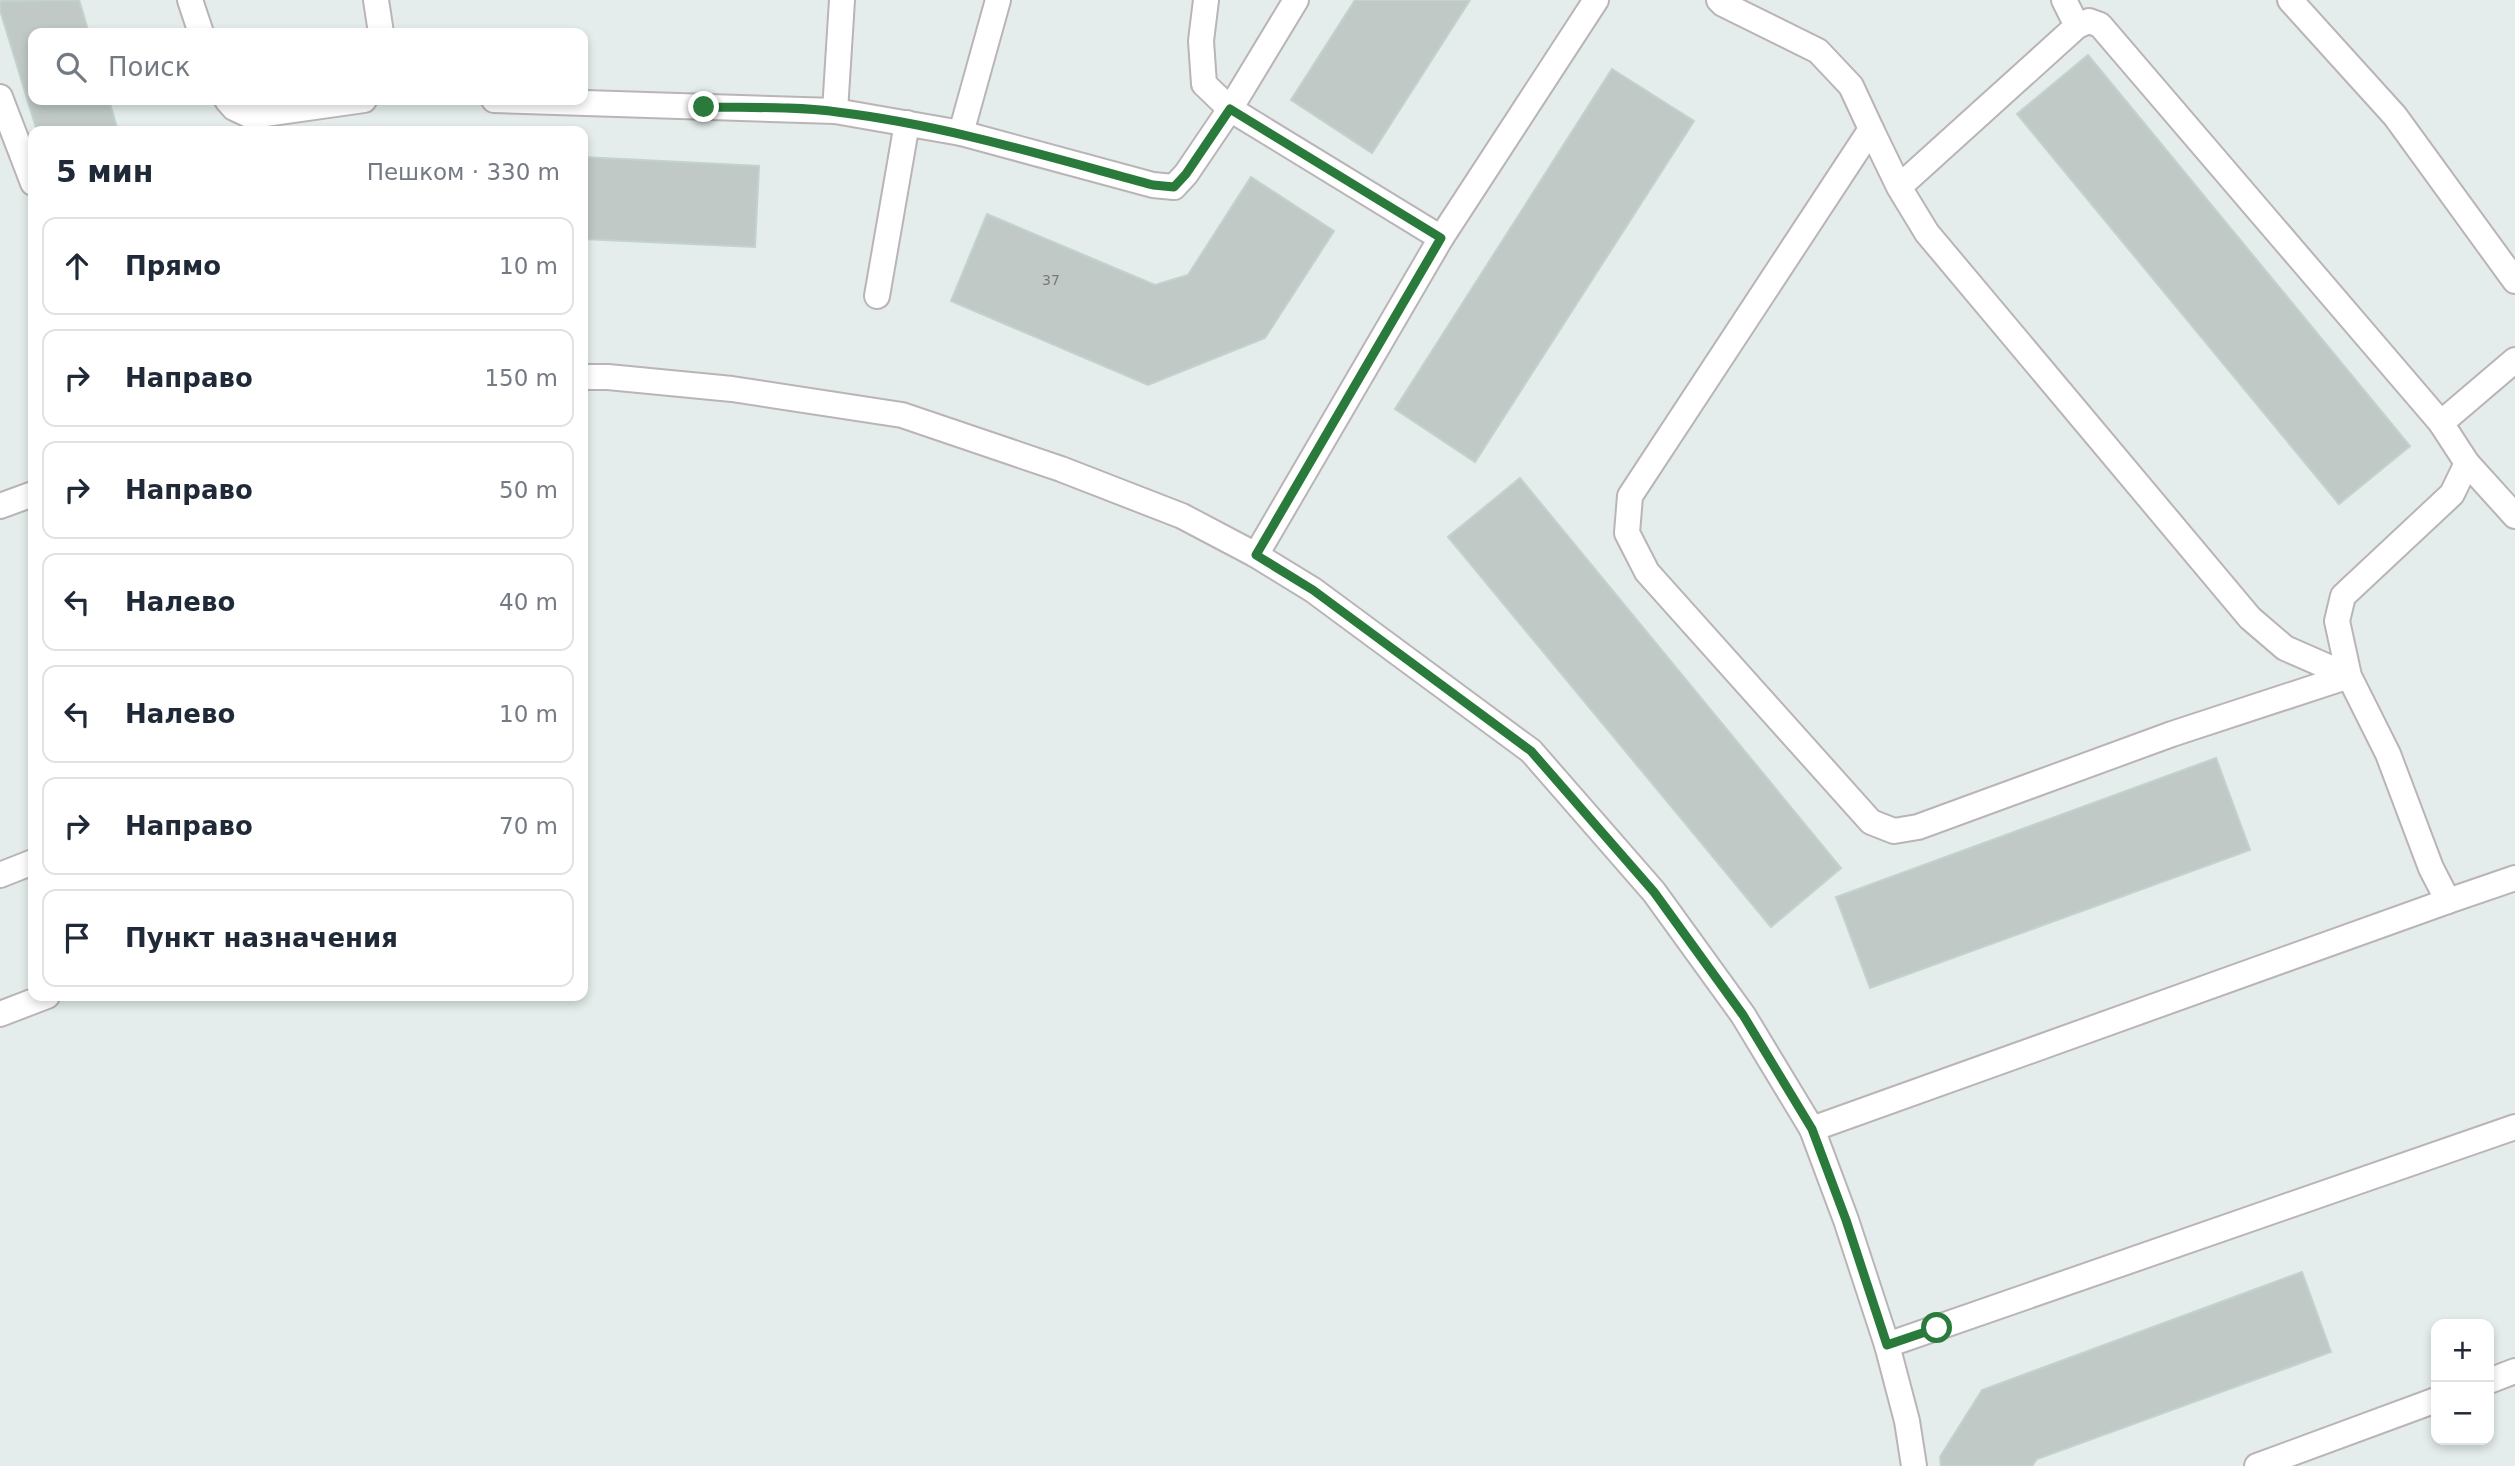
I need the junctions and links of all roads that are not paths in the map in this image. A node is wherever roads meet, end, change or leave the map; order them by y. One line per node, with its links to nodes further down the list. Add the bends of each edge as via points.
1 (190, 0): 12 (lane)
2 (376, 0): 13 (lane)
3 (842, 0): 19 (lane)
4 (998, 0): 22 (lane)
5 (1206, 0): 18 (lane, via 1201,41 1204,83)
6 (1296, 0): 18 (lane)
7 (1596, 0): 25 (lane)
8 (1719, 0): 21 (lane, via 1818,51 1851,86)
9 (2064, 0): 11 (lane)
10 (2290, 0): 26 (lane, via 2395,116)
11 (2077, 26): 24 (lane); 30 (lane, via 2089,21 2099,25)
12 (199, 28)
13 (380, 28)
14 (0, 97): 23 (lane)
15 (588, 103): 19 (lane)
16 (231, 105): 17 (lane, via 251,116)
17 (329, 105)
18 (1230, 109): 22 (lane, via 1174,187); 25 (lane)
19 (835, 111): 20 (lane)
20 (907, 123): 22 (lane); 27 (lane)
21 (1871, 129): 24 (lane); 36 (lane, via 1630,496 1627,533 1647,572 1871,822 1894,831 1918,827 2172,734)
22 (961, 133)
23 (28, 170)
24 (1899, 187): 36 (lane, via 1927,233 2250,618 2285,648)
25 (1441, 238): 35 (lane)
26 (2515, 281)
27 (877, 296)
28 (2515, 360): 30 (lane)
29 (588, 377): 35 (lane, via 732,388 902,415 1061,468 1182,516)
30 (2441, 423): 31 (lane)
31 (2467, 463): 34 (lane); 36 (lane, via 2452,494 2343,596 2337,621)
32 (28, 496): 33 (lane)
33 (0, 506)
34 (2515, 516)
35 (1256, 555): 44 (lane, via 1313,590 1531,751 1654,892 1743,1015)
36 (2349, 676): 40 (lane, via 2388,754)
37 (28, 864): 38 (lane)
38 (0, 875)
39 (2515, 878): 40 (lane)
40 (2448, 901): 44 (lane)
41 (34, 1001): 42 (lane)
42 (0, 1014)
43 (2515, 1127): 45 (lane)
44 (1812, 1129): 45 (lane)
45 (1887, 1345): 49 (lane)
46 (2515, 1371): 47 (lane)
47 (2494, 1379)
48 (2431, 1402): 50 (lane)
49 (1914, 1466)
50 (2257, 1466)

